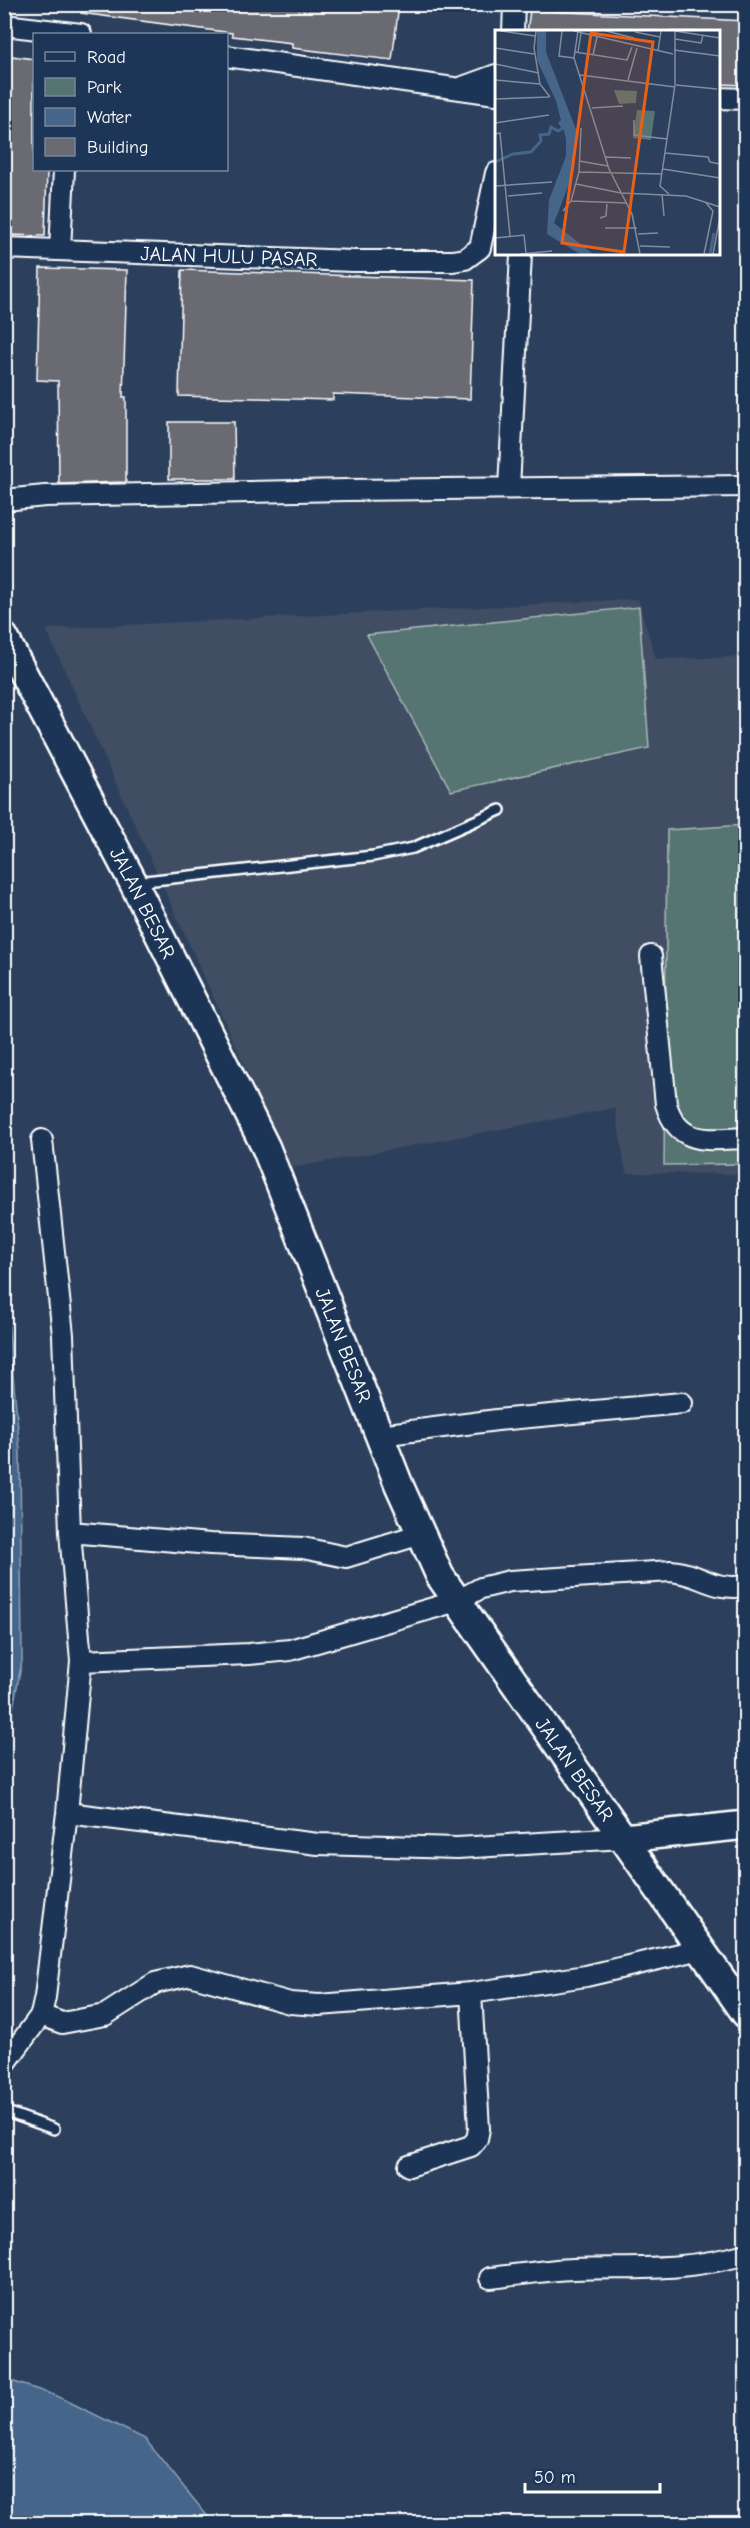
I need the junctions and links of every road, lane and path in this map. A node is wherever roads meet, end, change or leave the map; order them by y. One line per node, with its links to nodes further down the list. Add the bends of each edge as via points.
1 (514, 4): 3 (street)
2 (4, 26): 4 (street)
3 (513, 30)
4 (65, 33)
5 (228, 56): 7 (street)
6 (495, 75): 7 (street)
7 (457, 89): 8 (street)
8 (495, 94)
9 (720, 98): 10 (street)
10 (746, 99)
11 (64, 171): 14 (street)
12 (495, 178): 14 (street, JALAN HULU PASAR, via 480,248 465,259 453,261)
13 (4, 248): 14 (street, JALAN HULU PASAR)
14 (60, 250)
15 (521, 255): 17 (street)
16 (746, 486): 17 (street)
17 (509, 488): 18 (street, via 45,496)
18 (4, 500)
19 (4, 637): 21 (main road, JALAN BESAR)
20 (500, 810): 21 (lane, via 413,848 373,856)
21 (133, 882): 26 (main road, JALAN BESAR, via 266,1148)
22 (651, 956): 23 (street, via 666,1104 673,1124 695,1138)
23 (746, 1138)
24 (42, 1140): 27 (street, via 63,1335)
25 (682, 1403): 26 (street)
26 (380, 1435): 28 (main road, JALAN BESAR)
27 (70, 1532): 28 (street, via 303,1548 346,1557); 31 (street)
28 (421, 1534): 30 (main road, JALAN BESAR, via 440,1576)
29 (746, 1586): 30 (street, via 725,1589 685,1572 656,1571 510,1581 481,1588)
30 (457, 1601): 31 (street, via 290,1650); 34 (main road, JALAN BESAR)
31 (81, 1661): 32 (street)
32 (67, 1813): 34 (street, via 318,1844 457,1848); 38 (street)
33 (746, 1825): 34 (main road)
34 (624, 1838): 35 (main road, JALAN BESAR)
35 (701, 1949): 36 (street, via 586,1976); 37 (main road, JALAN BESAR)
36 (471, 1993): 38 (street, via 319,2005 290,2002 190,1975 155,1983 105,2015 62,2023); 42 (street, via 477,2139 471,2146)
37 (746, 2014)
38 (41, 2015): 39 (street)
39 (4, 2065)
40 (4, 2111): 41 (lane)
41 (54, 2129)
42 (409, 2166)
43 (746, 2254): 44 (street, via 679,2268 572,2269)
44 (490, 2278)

